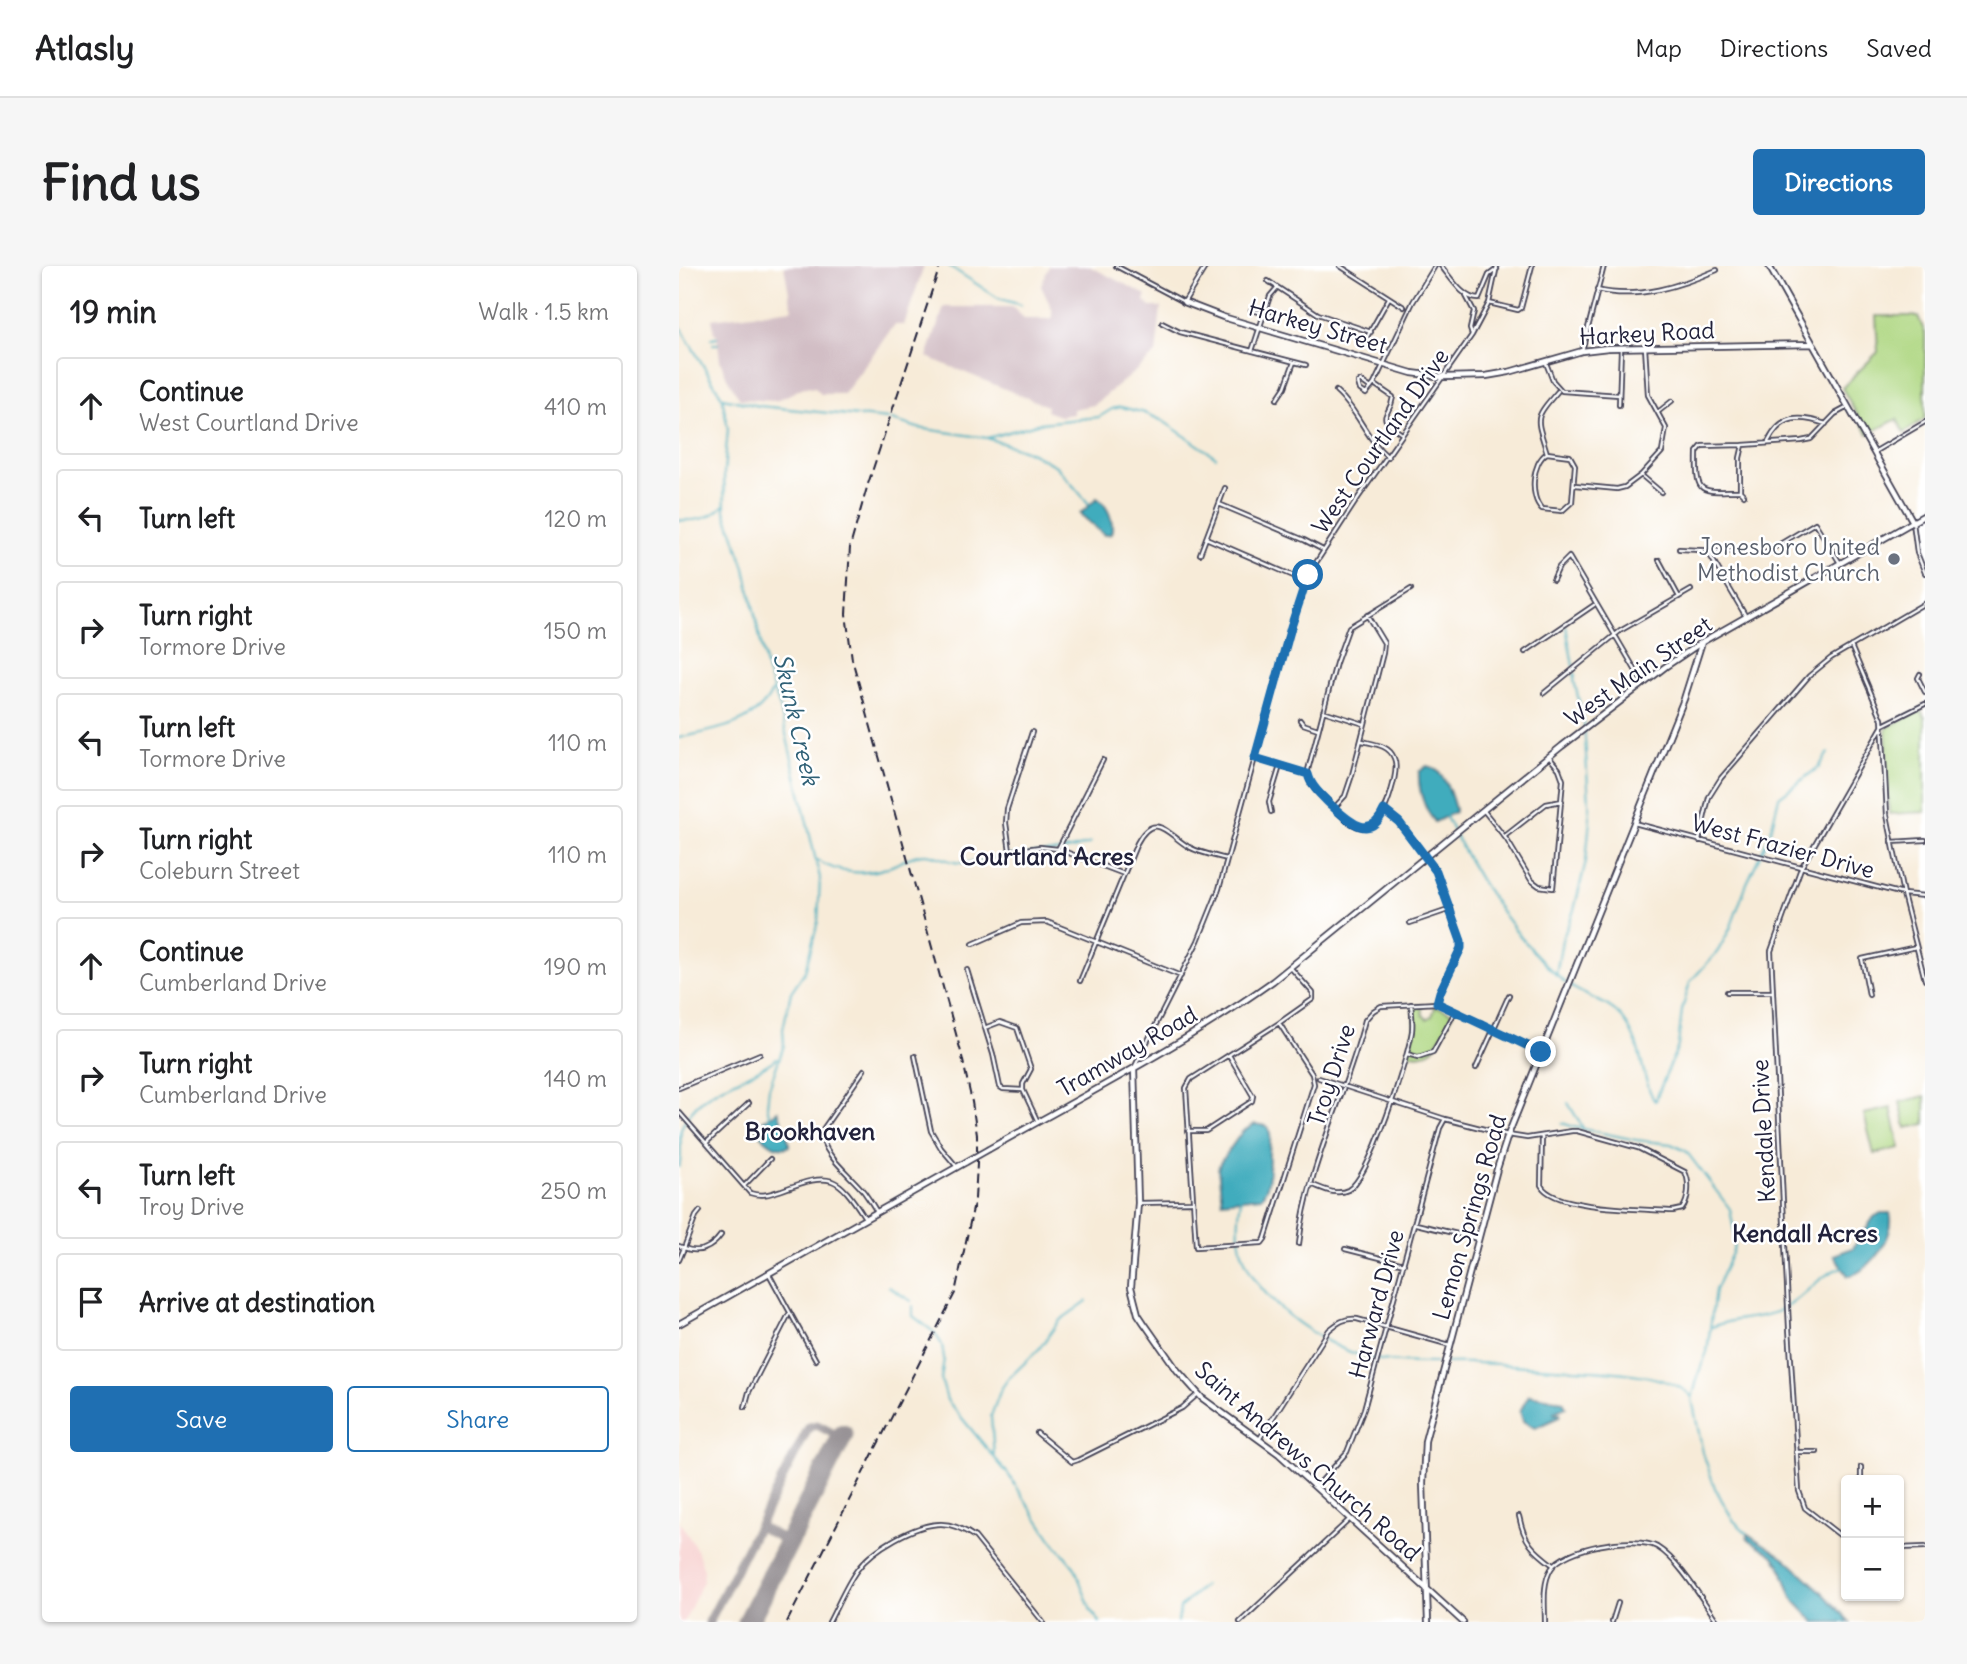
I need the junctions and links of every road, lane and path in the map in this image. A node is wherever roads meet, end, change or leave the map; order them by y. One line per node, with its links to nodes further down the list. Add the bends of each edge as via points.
1 (1116, 266): 16 (street)
2 (1206, 266): 16 (street)
3 (1340, 266): 15 (street)
4 (1435, 266): 34 (street)
5 (1441, 266): 14 (street)
6 (1532, 266): 17 (street, via 1521,308)
7 (1604, 266): 13 (street)
8 (1769, 266): 27 (street)
9 (1497, 267): 14 (street, via 1479,299); 17 (street, West Courtland Drive)
10 (1717, 270): 13 (street, via 1645,293 1616,295)
11 (1268, 281): 12 (street)
12 (1277, 288): 20 (street); 24 (street, via 1318,314)
13 (1597, 290): 31 (street)
14 (1466, 296): 25 (street, via 1474,311)
15 (1389, 298): 18 (street); 24 (street)
16 (1184, 302): 23 (street, Harkey Street)
17 (1489, 303): 25 (street, West Courtland Drive)
18 (1404, 307)
19 (1251, 310): 20 (street)
20 (1265, 313): 21 (street); 23 (street)
21 (1278, 317)
22 (1162, 323): 30 (street)
23 (1260, 327): 30 (street); 34 (street, Harkey Street)
24 (1371, 332): 26 (street)
25 (1472, 335): 36 (street, West Courtland Drive)
26 (1363, 344)
27 (1813, 344): 28 (street, Harkey Road); 45 (street)
28 (1645, 347): 29 (street, Harkey Road); 46 (street, via 1648,395)
29 (1621, 348): 31 (street, Harkey Road); 41 (street)
30 (1252, 351): 33 (street)
31 (1581, 351): 32 (street, Harkey Road)
32 (1546, 361): 36 (street, Harkey Road, via 1501,374); 39 (street)
33 (1294, 362): 35 (street); 42 (street)
34 (1382, 363): 36 (street, Harkey Street); 37 (street)
35 (1307, 365)
36 (1444, 377): 49 (street, West Courtland Drive)
37 (1374, 384): 38 (street); 49 (street, via 1393,397 1386,420)
38 (1371, 388)
39 (1559, 390): 41 (street); 53 (street, via 1539,414)
40 (1336, 391): 54 (street)
41 (1619, 395): 44 (street)
42 (1277, 399)
43 (1672, 401): 46 (street)
44 (1619, 405)
45 (1848, 407): 48 (street); 52 (street)
46 (1658, 412): 55 (street, via 1666,428 1664,447)
47 (1925, 422): 52 (street)
48 (1826, 424): 50 (street, via 1811,439); 50 (street, via 1789,420 1777,426)
49 (1403, 434): 54 (street, West Courtland Drive)
50 (1768, 442): 51 (street)
51 (1742, 445): 51 (street, via 1742,493 1699,487 1697,452 1702,446)
52 (1874, 452): 61 (street)
53 (1547, 453): 56 (street, via 1570,456); 56 (street, via 1537,464 1537,504 1562,511 1573,502)
54 (1388, 457): 64 (street, West Courtland Drive)
55 (1641, 475): 56 (street, via 1621,489); 58 (street)
56 (1575, 485)
57 (1225, 488): 59 (street)
58 (1661, 492)
59 (1219, 504): 62 (street); 64 (street)
60 (1925, 515): 61 (street, West Main Street)
61 (1913, 522): 68 (street, West Main Street); 69 (street)
62 (1206, 538): 66 (street); 71 (street)
63 (1679, 549): 65 (street)
64 (1323, 550): 71 (street, West Courtland Drive)
65 (1707, 550): 68 (street, via 1765,553 1815,523); 78 (street)
66 (1199, 554)
67 (1659, 560): 74 (street)
68 (1840, 563): 78 (street, West Main Street)
69 (1925, 573)
70 (1553, 580): 76 (street, via 1569,557)
71 (1305, 581): 97 (street, West Courtland Drive)
72 (1411, 589): 77 (street)
73 (1691, 590): 74 (street)
74 (1679, 597): 79 (street)
75 (1925, 603): 81 (street)
76 (1595, 604): 79 (street); 82 (street)
77 (1367, 615): 88 (street, via 1349,627); 90 (street, via 1384,643)
78 (1747, 618): 80 (street, West Main Street)
79 (1615, 637): 84 (street); 86 (street)
80 (1702, 642): 84 (street, West Main Street); 106 (street, Lemon Springs Road)
81 (1851, 646): 91 (street); 109 (street, via 1809,676 1721,778 1709,797)
82 (1525, 652)
83 (1920, 674): 85 (street)
84 (1643, 683): 95 (street, West Main Street)
85 (1925, 692)
86 (1544, 694)
87 (1925, 704): 91 (street)
88 (1324, 711): 90 (street); 92 (street)
89 (1300, 720): 92 (street)
90 (1364, 724): 94 (street)
91 (1883, 725): 110 (street); 114 (street, Kendale Drive)
92 (1319, 729): 100 (street)
93 (1032, 733): 111 (street, via 1007,809 1010,851)
94 (1362, 741): 102 (street, via 1345,796); 103 (street, via 1388,750 1395,759 1396,772)
95 (1555, 753): 96 (street, Tramway Road)
96 (1549, 757): 101 (street, via 1562,776); 104 (street, Tramway Road)
97 (1255, 758): 99 (street); 113 (street, West Courtland Drive)
98 (1103, 760): 111 (street)
99 (1280, 766): 100 (street); 105 (street, via 1269,802)
100 (1308, 774): 102 (street)
101 (1562, 801): 107 (street, via 1546,804); 107 (street, via 1553,888 1531,880)
102 (1334, 808): 103 (street, via 1363,827 1373,826)
103 (1384, 810): 112 (street, via 1395,817)
104 (1484, 811): 107 (street); 112 (street, Tramway Road)
105 (1271, 812)
106 (1635, 823): 109 (street, West Frazier Drive); 139 (street, Lemon Springs Road)
107 (1505, 836)
108 (1925, 840): 110 (street)
109 (1699, 841): 114 (street, West Frazier Drive)
110 (1892, 842): 116 (street)
111 (1058, 849): 115 (street)
112 (1426, 858): 118 (street, via 1440,878); 123 (street, Tramway Road)
113 (1228, 859): 115 (street, via 1192,849 1156,826 1141,835); 126 (street, West Courtland Drive)
114 (1801, 868): 116 (street, West Frazier Drive); 130 (street, Kendale Drive, via 1771,951)
115 (1124, 874): 120 (street)
116 (1903, 894): 117 (street, West Frazier Drive); 122 (street)
117 (1925, 896)
118 (1451, 909): 119 (street); 133 (street, via 1461,948)
119 (1410, 923)
120 (1097, 942): 121 (street, via 1057,925 1030,921); 126 (street); 128 (street)
121 (973, 944)
122 (1916, 947): 124 (street); 132 (street, via 1862,959)
123 (1290, 967): 136 (street, via 1313,993 1313,999); 144 (street, Tramway Road, via 1218,1019)
124 (1924, 969): 127 (street)
125 (967, 970): 137 (street)
126 (1181, 976): 144 (street, West Courtland Drive)
127 (1925, 980)
128 (1080, 981)
129 (1727, 992): 130 (street)
130 (1772, 992): 188 (street, Kendale Drive)
131 (1509, 995): 138 (street)
132 (1869, 995)
133 (1437, 1003): 134 (street, Troy Drive); 135 (street, Troy Drive)
134 (1411, 1004): 141 (street); 148 (street, Troy Drive, via 1381,1006 1368,1015)
135 (1455, 1012): 138 (street, Troy Drive); 141 (street, via 1433,1052 1418,1057)
136 (1279, 1023): 142 (street); 164 (street, via 1314,1084 1262,1243 1196,1247)
137 (986, 1027): 150 (street, via 1000,1087); 150 (street, via 1000,1022 1017,1028 1031,1069)
138 (1493, 1030): 139 (street, Troy Drive); 145 (street)
139 (1541, 1052): 157 (street, Lemon Springs Road)
140 (760, 1054): 149 (street)
141 (1406, 1054): 151 (street)
142 (1228, 1055): 156 (street, via 1188,1082); 156 (street, via 1252,1101 1206,1131)
143 (915, 1056): 161 (street, via 931,1130)
144 (1133, 1068): 155 (street, Tramway Road); 165 (street, Saint Andrews Church Road)
145 (1476, 1068)
146 (864, 1070): 167 (street, via 821,1132 845,1173)
147 (1319, 1078): 148 (street)
148 (1345, 1085): 151 (street); 162 (street, Troy Drive)
149 (679, 1088)
150 (1023, 1090): 155 (street)
151 (1391, 1100): 154 (street); 162 (street, via 1370,1162 1356,1184 1339,1193)
152 (749, 1104): 159 (street)
153 (679, 1112): 159 (street)
154 (1445, 1118): 157 (street); 169 (street, Harward Drive)
155 (1038, 1122): 161 (street, Tramway Road, bridge)
156 (1188, 1131): 164 (street)
157 (1508, 1135): 158 (street); 171 (street, Lemon Springs Road)
158 (1542, 1136): 158 (street, via 1541,1185 1551,1196 1572,1203 1673,1211 1686,1204 1685,1172 1638,1148 1577,1131)
159 (707, 1142): 163 (street)
160 (770, 1159): 163 (street)
161 (957, 1167): 167 (street, Tramway Road)
162 (1312, 1184): 172 (street, Troy Drive)
163 (744, 1185): 168 (street, via 760,1196 828,1179 849,1193)
164 (1192, 1202): 165 (street)
165 (1138, 1203): 184 (street, Saint Andrews Church Road, via 1131,1269 1133,1300 1144,1324)
166 (700, 1211): 174 (street)
167 (877, 1212): 168 (street, Tramway Road)
168 (866, 1218): 178 (street, Tramway Road)
169 (1415, 1223): 171 (street); 177 (street, Harward Drive)
170 (721, 1235): 174 (street, via 698,1251)
171 (1478, 1239): 182 (street, Lemon Springs Road)
172 (1299, 1244)
173 (679, 1245): 174 (street)
174 (684, 1248): 176 (street)
175 (1345, 1249): 177 (street)
176 (679, 1260)
177 (1404, 1264): 181 (street, Harward Drive)
178 (768, 1273): 179 (street); 180 (street, Tramway Road)
179 (789, 1314): 183 (street); 185 (street)
180 (679, 1324)
181 (1386, 1328): 182 (street); 187 (street, via 1357,1319 1339,1321); 192 (street, Harward Drive, via 1356,1431 1347,1451)
182 (1450, 1346): 199 (street, Lemon Springs Road, via 1424,1456)
183 (816, 1360)
184 (1198, 1394): 186 (street, via 1162,1419 1072,1462); 187 (street, Saint Andrews Church Road)
185 (745, 1407)
186 (1037, 1433)
187 (1260, 1438): 192 (street, Saint Andrews Church Road)
188 (1796, 1452): 189 (street); 195 (street, Kendale Drive, via 1802,1503)
189 (1817, 1452)
190 (1861, 1467): 191 (street)
191 (1861, 1475)
192 (1316, 1487): 194 (street, Saint Andrews Church Road)
193 (1519, 1516): 198 (street, via 1522,1533)
194 (1351, 1518): 199 (street, Saint Andrews Church Road); 203 (street)
195 (1843, 1538)
196 (1925, 1547): 197 (street)
197 (1904, 1548)
198 (1553, 1565): 206 (street, via 1546,1579); 208 (street, via 1573,1553 1631,1541 1656,1547 1672,1560)
199 (1427, 1590): 204 (street, Lemon Springs Road); 205 (street, Saint Andrews Church Road)
200 (1618, 1602): 207 (street)
201 (829, 1622): 202 (street, via 868,1558 893,1541 940,1524 956,1526 975,1537)
202 (1043, 1622)
203 (1240, 1622)
204 (1428, 1622)
205 (1463, 1622)
206 (1545, 1622)
207 (1612, 1622)
208 (1718, 1622)

